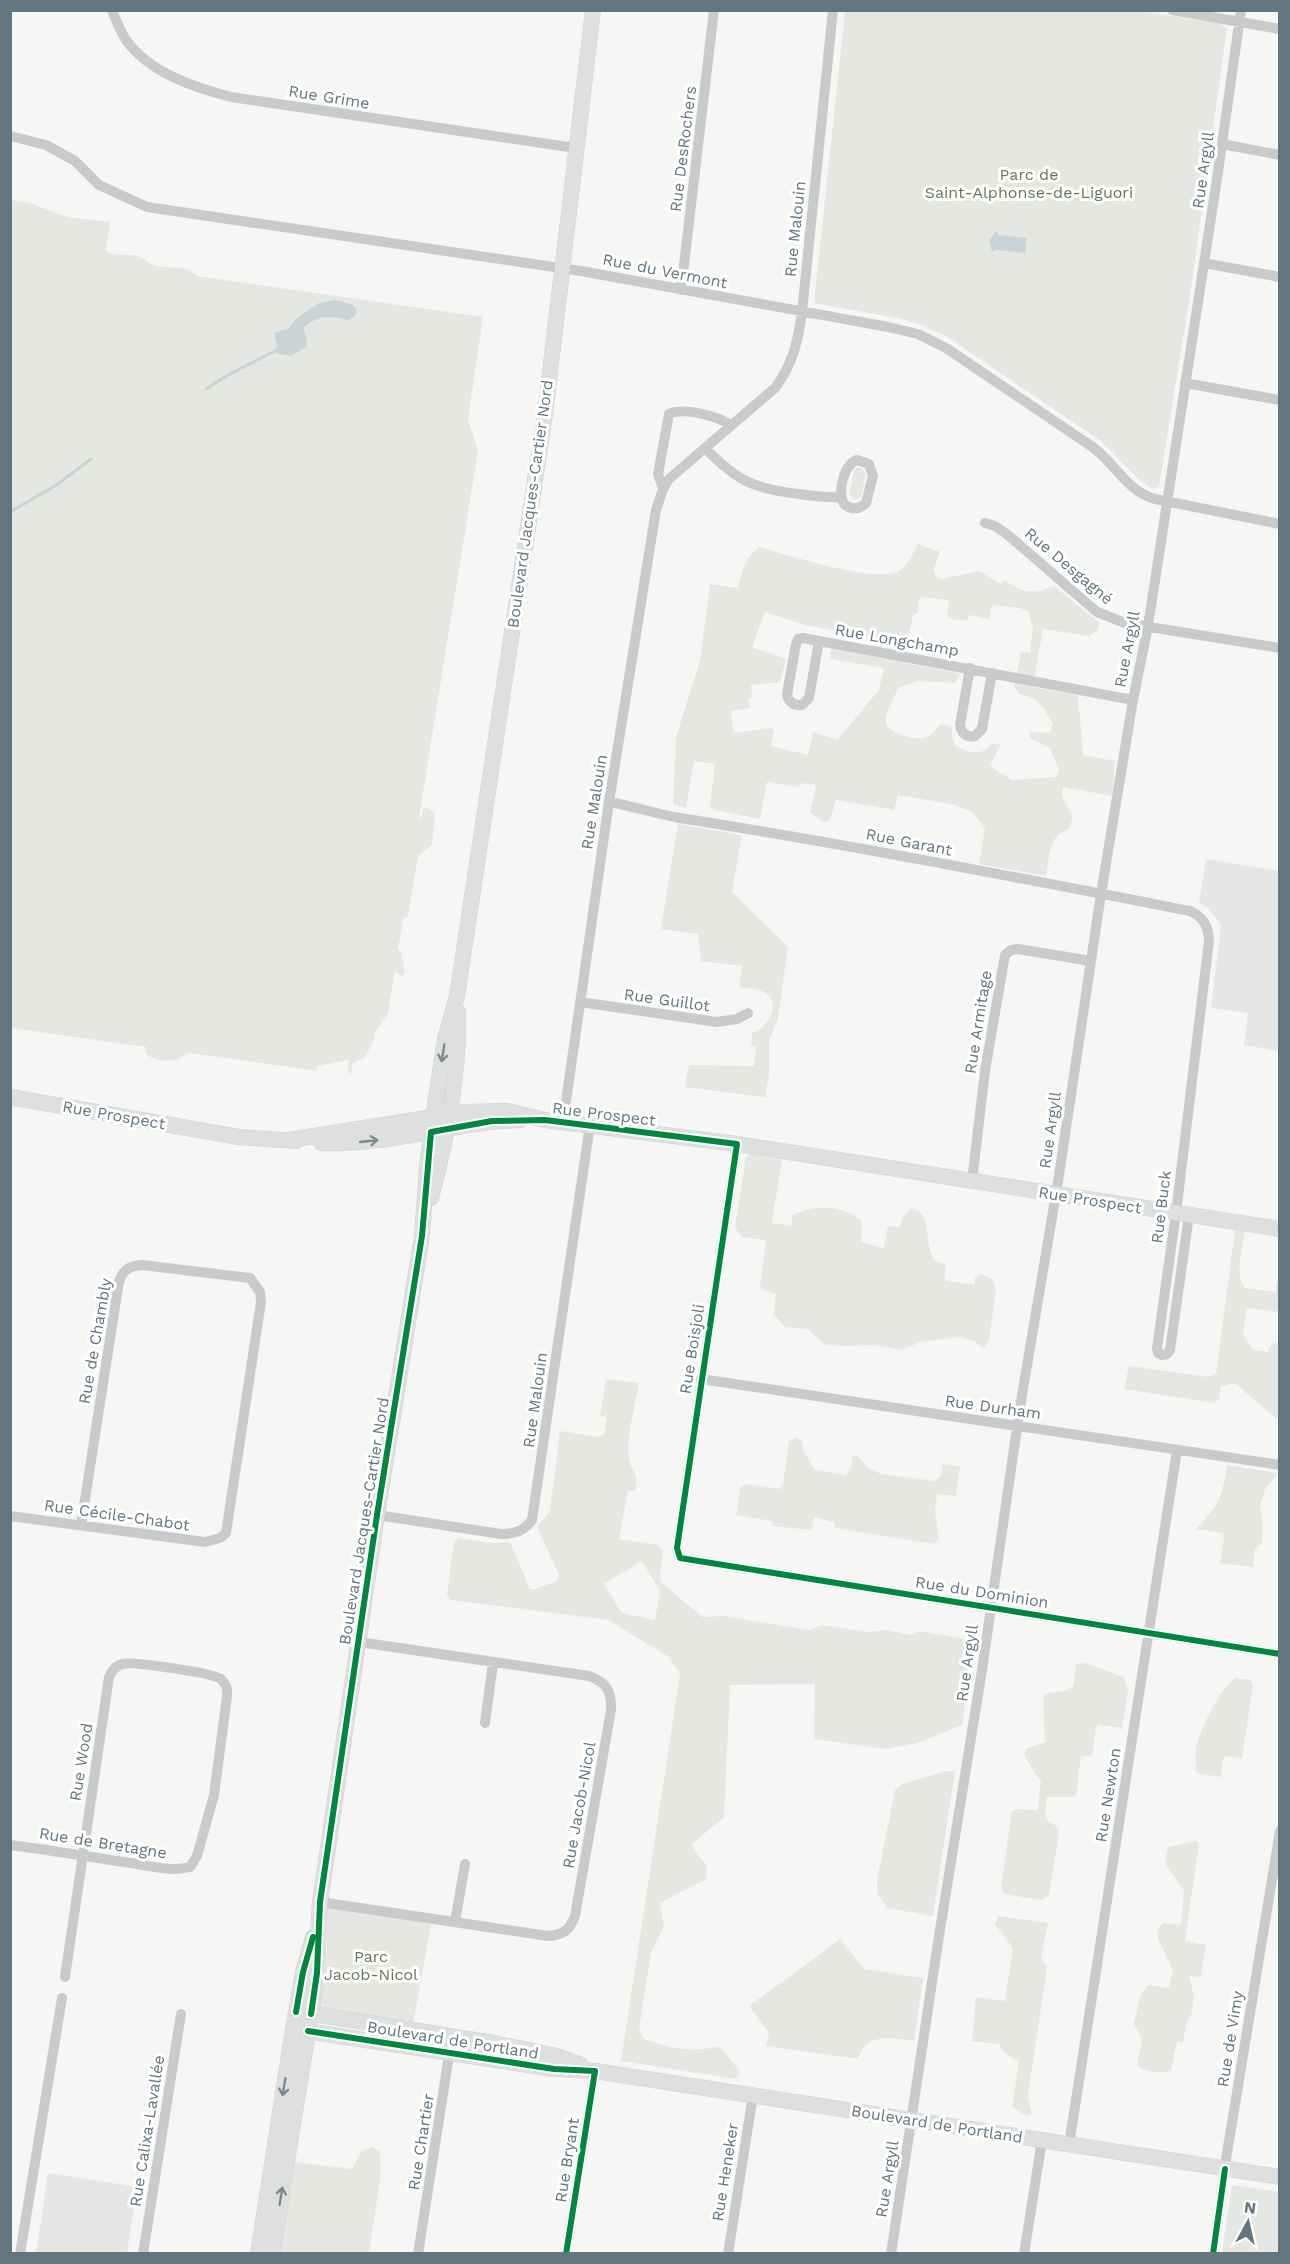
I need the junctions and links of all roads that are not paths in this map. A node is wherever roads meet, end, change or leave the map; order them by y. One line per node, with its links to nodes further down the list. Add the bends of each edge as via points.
1 (112, 10): 10 (street, Rue Grime, via 126,40 145,58 198,88 231,97)
2 (593, 10): 10 (street, Boulevard Jacques-Cartier Nord)
3 (714, 10): 15 (street, Rue DesRochers)
4 (833, 10): 16 (street, Rue Malouin)
5 (1172, 10): 6 (street)
6 (1240, 16): 7 (street); 9 (street, Rue Argyll)
7 (1280, 29)
8 (10, 136): 13 (street, Rue du Vermont, via 46,145 75,161 99,185 147,207)
9 (1222, 144): 11 (street); 12 (street, Rue Argyll)
10 (575, 148): 13 (street, Boulevard Jacques-Cartier Nord)
11 (1280, 154)
12 (1204, 263): 14 (street); 17 (street, Rue Argyll)
13 (562, 268): 15 (street, Rue du Vermont); 40 (street, Boulevard Jacques-Cartier Nord, via 545,414 457,996 445,1039)
14 (1280, 277)
15 (681, 290): 16 (street, Rue du Vermont)
16 (801, 312): 19 (street, Rue Malouin, via 796,349 785,375); 23 (street, Rue du Vermont, via 888,327 932,340 1094,448 1137,492)
17 (1185, 383): 18 (street); 23 (street, Rue Argyll)
18 (1280, 400)
19 (731, 426): 20 (street, Rue Malouin); 21 (street, Rue Malouin, via 718,418 677,411 669,414 658,474)
20 (705, 448): 21 (street, Rue Malouin, via 676,471); 22 (street, via 755,487)
21 (663, 489): 32 (street, Rue Malouin, via 656,510)
22 (841, 497)
23 (1167, 502): 25 (street, Rue du Vermont); 26 (street, Rue Argyll)
24 (985, 523): 26 (street, Rue Desgagné, via 1008,535 1097,612)
25 (1280, 524)
26 (1148, 626): 28 (street, Rue Desgagné); 31 (street, Rue Argyll)
27 (819, 641): 27 (street, Rue Longchamp, via 803,638 796,644 787,694 795,705 802,705 809,698); 29 (street, Rue Longchamp)
28 (1280, 648)
29 (970, 668): 30 (street, Rue Longchamp); 30 (street, Rue Longchamp, via 960,725 969,736 982,729)
30 (992, 673): 31 (street, Rue Longchamp)
31 (1133, 700): 33 (street, Rue Argyll)
32 (609, 802): 33 (street, Rue Garant, via 676,818 815,839); 36 (street, Rue Malouin)
33 (1101, 894): 34 (street, Rue Garant); 35 (street, Rue Argyll)
34 (1201, 916): 45 (street, Rue Buck, via 1208,928 1209,941)
35 (1090, 961): 43 (street, Rue Armitage, via 1018,949 1005,955 985,1071); 44 (street, Rue Argyll)
36 (580, 1002): 37 (street, Rue Guillot, via 717,1022); 39 (street, Rue Malouin)
37 (748, 1013)
38 (10, 1097): 40 (street, Rue Prospect, via 239,1137 289,1140)
39 (563, 1122): 40 (street, Rue Prospect); 41 (street, Rue Prospect)
40 (440, 1123): 51 (street, Boulevard Jacques-Cartier Nord)
41 (590, 1125): 42 (street, Rue Prospect); 51 (street, Rue Malouin, via 532,1520 520,1532 501,1534)
42 (737, 1144): 43 (street, Rue Prospect); 47 (street, Rue Boisjoli)
43 (972, 1181): 44 (street, Rue Prospect)
44 (1056, 1194): 45 (street, Rue Prospect); 48 (street, Rue Argyll)
45 (1183, 1214): 45 (street, Rue Buck, via 1157,1348 1162,1355 1170,1350); 46 (street, Rue Prospect)
46 (1280, 1229)
47 (701, 1379): 48 (street, Rue Durham); 55 (street, Rue Boisjoli, via 677,1548)
48 (1017, 1426): 49 (street, Rue Durham); 56 (street, Rue Argyll)
49 (1177, 1450): 50 (street, Rue Durham); 57 (street, Rue Newton)
50 (1280, 1465)
51 (377, 1515): 58 (street, Boulevard Jacques-Cartier Nord)
52 (10, 1516): 53 (street, Rue Cécile-Chabot)
53 (81, 1525): 54 (street, Rue Cécile-Chabot, via 205,1542); 54 (street, Rue de Chambly, via 119,1281 130,1266 142,1264 250,1278 260,1292 228,1526)
54 (220, 1538)
55 (680, 1557): 56 (street, Rue du Dominion)
56 (990, 1607): 57 (street, Rue du Dominion); 78 (street, Rue Argyll)
57 (1148, 1633): 59 (street, Rue du Dominion); 80 (street, Rue Newton)
58 (359, 1642): 60 (street, Rue Jacob-Nicol); 67 (street, Boulevard Jacques-Cartier Nord)
59 (1280, 1654)
60 (494, 1663): 61 (street); 68 (street, Rue Jacob-Nicol, via 598,1679 611,1695 611,1710 575,1916 570,1926 562,1934 548,1936)
61 (485, 1723)
62 (1280, 1831): 81 (street, Rue de Vimy)
63 (10, 1845): 64 (street, Rue de Bretagne)
64 (81, 1855): 66 (street, Rue de Bretagne, via 173,1869); 66 (street, Rue Wood, via 109,1677 117,1665 132,1663 213,1675 228,1689 214,1796 197,1856); 69 (street, Rue Wood)
65 (465, 1864): 68 (street)
66 (190, 1867)
67 (320, 1908): 68 (street, Rue Jacob-Nicol); 71 (street, Boulevard Jacques-Cartier Nord, via 303,1972)
68 (456, 1922)
69 (65, 1977)
70 (62, 1998): 83 (street)
71 (303, 2013): 73 (street, Boulevard Jacques-Cartier Nord); 74 (street, Boulevard de Portland)
72 (181, 2014): 84 (street, Rue Calixa-Lavallée)
73 (300, 2030): 75 (street, Boulevard de Portland); 85 (street, Boulevard Jacques-Cartier Nord, one-way to 85); 86 (street, Boulevard Jacques-Cartier Nord, one-way to 73)
74 (452, 2036): 75 (street, Rue Chartier); 76 (street, Boulevard de Portland, via 557,2056)
75 (450, 2053): 76 (street, Boulevard de Portland, via 554,2069); 87 (street, Rue Chartier)
76 (595, 2071): 77 (street, Boulevard de Portland); 88 (street, Rue Bryant)
77 (753, 2095): 78 (street, Boulevard de Portland); 89 (street, Rue Heneker)
78 (912, 2120): 79 (street, Boulevard de Portland); 90 (street, Rue Argyll)
79 (1042, 2140): 80 (street, Boulevard de Portland); 91 (street)
80 (1069, 2145): 81 (street, Boulevard de Portland)
81 (1225, 2169): 82 (street, Boulevard de Portland); 92 (street, Rue de Vimy)
82 (1280, 2177)
83 (20, 2253)
84 (143, 2253)
85 (258, 2253)
86 (272, 2253)
87 (418, 2253)
88 (566, 2253)
89 (728, 2253)
90 (891, 2253)
91 (1024, 2253)
92 (1213, 2253)

